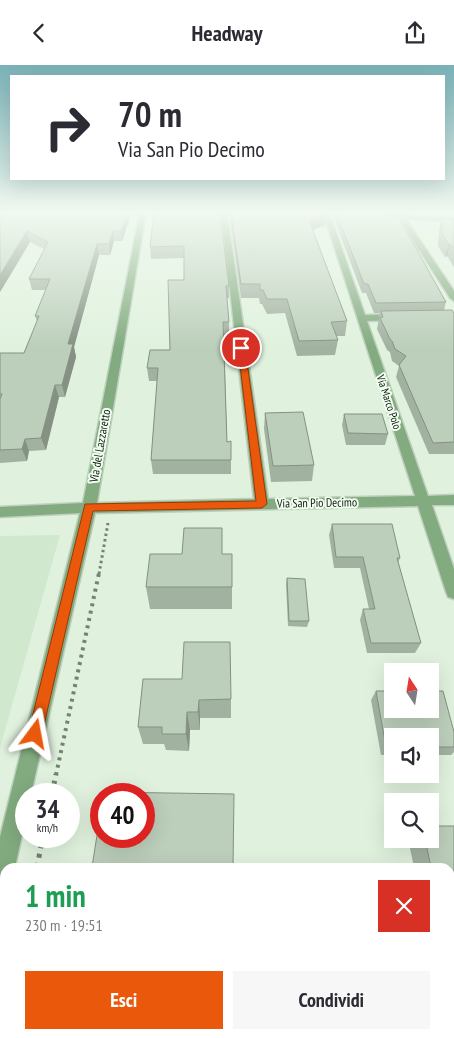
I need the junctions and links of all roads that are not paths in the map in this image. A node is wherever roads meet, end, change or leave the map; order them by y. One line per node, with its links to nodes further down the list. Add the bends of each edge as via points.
1 (135, 257): 11 (street, Via del Lazzaretto)
2 (230, 257): 10 (street)
3 (341, 257): 7 (street, Via Marco Polo)
4 (428, 257): 5 (street)
5 (454, 298)
6 (407, 317): 7 (street)
7 (361, 318): 9 (street, Via Marco Polo)
8 (454, 500): 9 (street, Via San Pio Decimo)
9 (422, 501): 10 (street, Via San Pio Decimo); 13 (street, Via Marco Polo)
10 (262, 504): 11 (street, Via San Pio Decimo)
11 (89, 507): 12 (street, Via San Pio Decimo); 14 (street, Via del Lazzaretto)
12 (0, 512)
13 (454, 592)
14 (5, 863)

